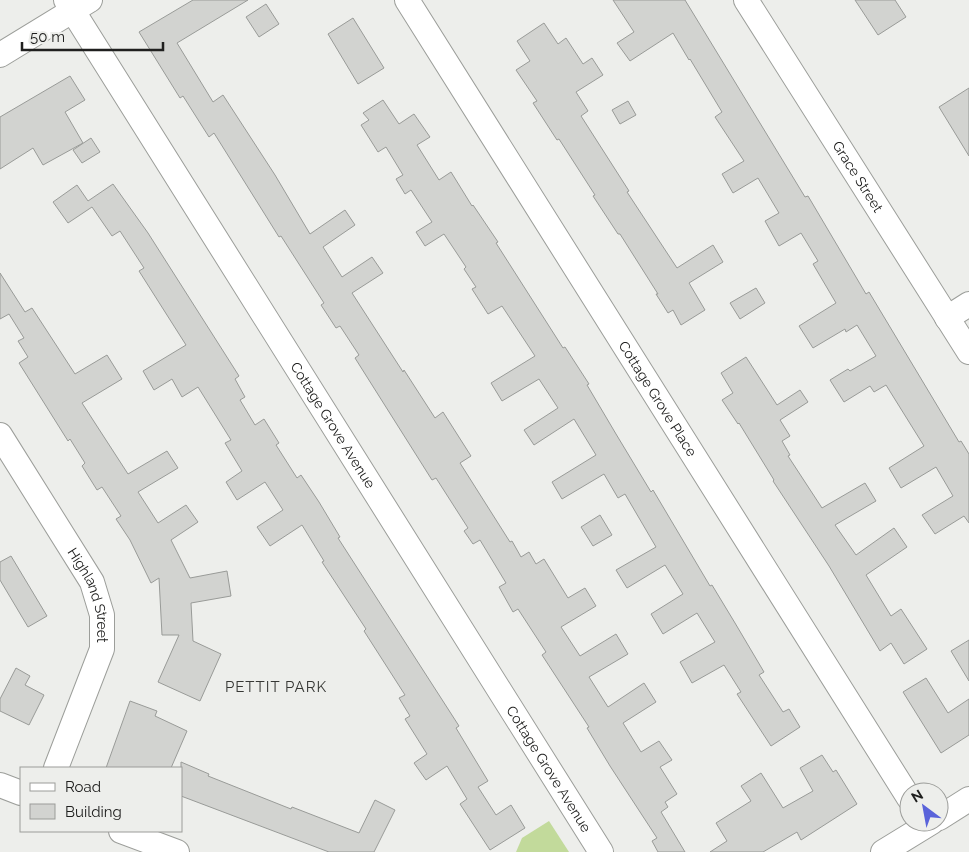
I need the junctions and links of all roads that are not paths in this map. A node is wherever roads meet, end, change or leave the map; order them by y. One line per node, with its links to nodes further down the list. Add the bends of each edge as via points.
1 (407, 0): 10 (street, Cottage Grove Place)
2 (746, 0): 6 (street, Grace Street)
3 (76, 4): 4 (street); 18 (street, Cottage Grove Avenue)
4 (0, 56)
5 (969, 304): 6 (street)
6 (947, 318): 7 (street, Grace Street)
7 (969, 352)
8 (0, 435): 9 (street, Highland Street, via 92,582 102,615 102,650)
9 (56, 767)
10 (899, 782)
11 (0, 785): 12 (street)
12 (20, 793)
13 (969, 799): 14 (street)
14 (949, 811)
15 (124, 832): 17 (street)
16 (914, 832): 19 (street)
17 (178, 852)
18 (601, 852)
19 (883, 852)

